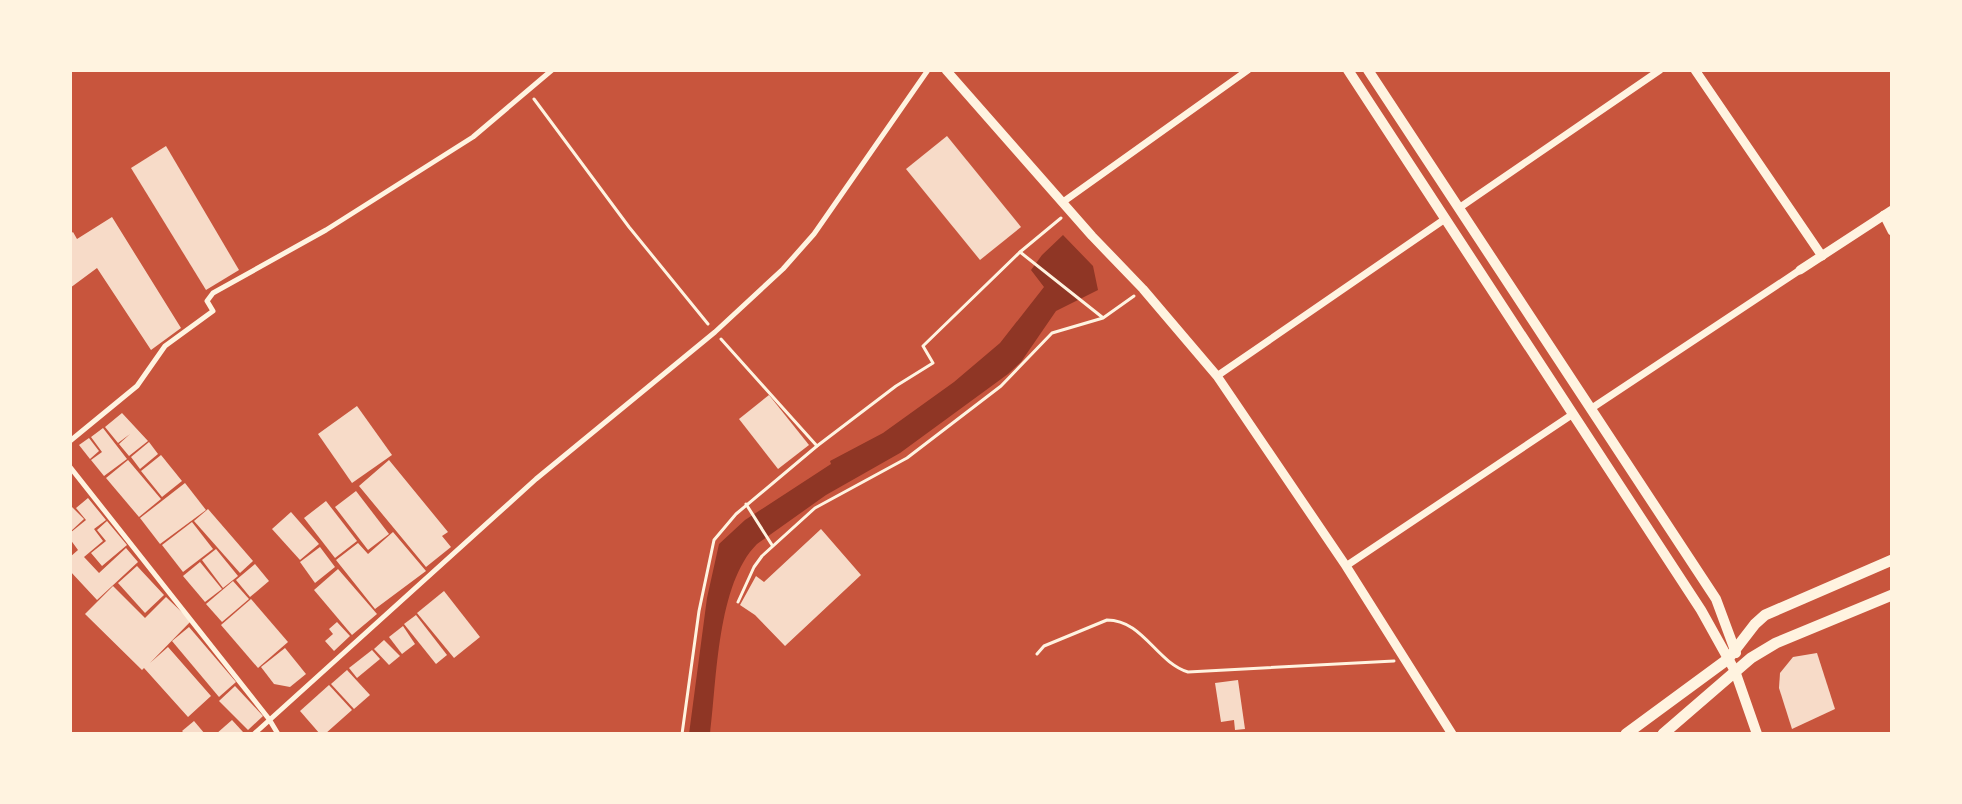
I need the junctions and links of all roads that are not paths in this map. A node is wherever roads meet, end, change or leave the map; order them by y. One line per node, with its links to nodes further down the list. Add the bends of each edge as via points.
1 (552, 70): 19 (street, via 473,137 326,230 213,293 207,301 213,311 165,346 137,386)
2 (928, 70): 26 (street, via 814,234 783,269 536,479)
3 (946, 70): 9 (street)
4 (1248, 70): 9 (street)
5 (1348, 70): 12 (main road)
6 (1368, 70): 10 (main road)
7 (1660, 70): 10 (street)
8 (1695, 70): 14 (street)
9 (1067, 206): 16 (street)
10 (1459, 208): 17 (main road)
11 (1888, 212): 13 (street); 14 (street)
12 (1445, 219): 16 (street); 18 (main road)
13 (1892, 231)
14 (1822, 256): 15 (street)
15 (1800, 270): 17 (street)
16 (1217, 376): 22 (street)
17 (1592, 408): 24 (main road, via 1716,599)
18 (1573, 414): 22 (street); 24 (main road)
19 (70, 441)
20 (70, 467): 26 (street)
21 (1892, 560): 24 (main road, via 1765,615)
22 (1346, 566): 29 (street)
23 (1892, 595): 25 (main road, via 1776,643)
24 (1732, 655): 25 (main road); 30 (main road)
25 (1735, 671): 31 (main road); 32 (main road)
26 (269, 719): 27 (street); 28 (street)
27 (254, 734)
28 (278, 734)
29 (1452, 734)
30 (1626, 734)
31 (1663, 734)
32 (1757, 734)

